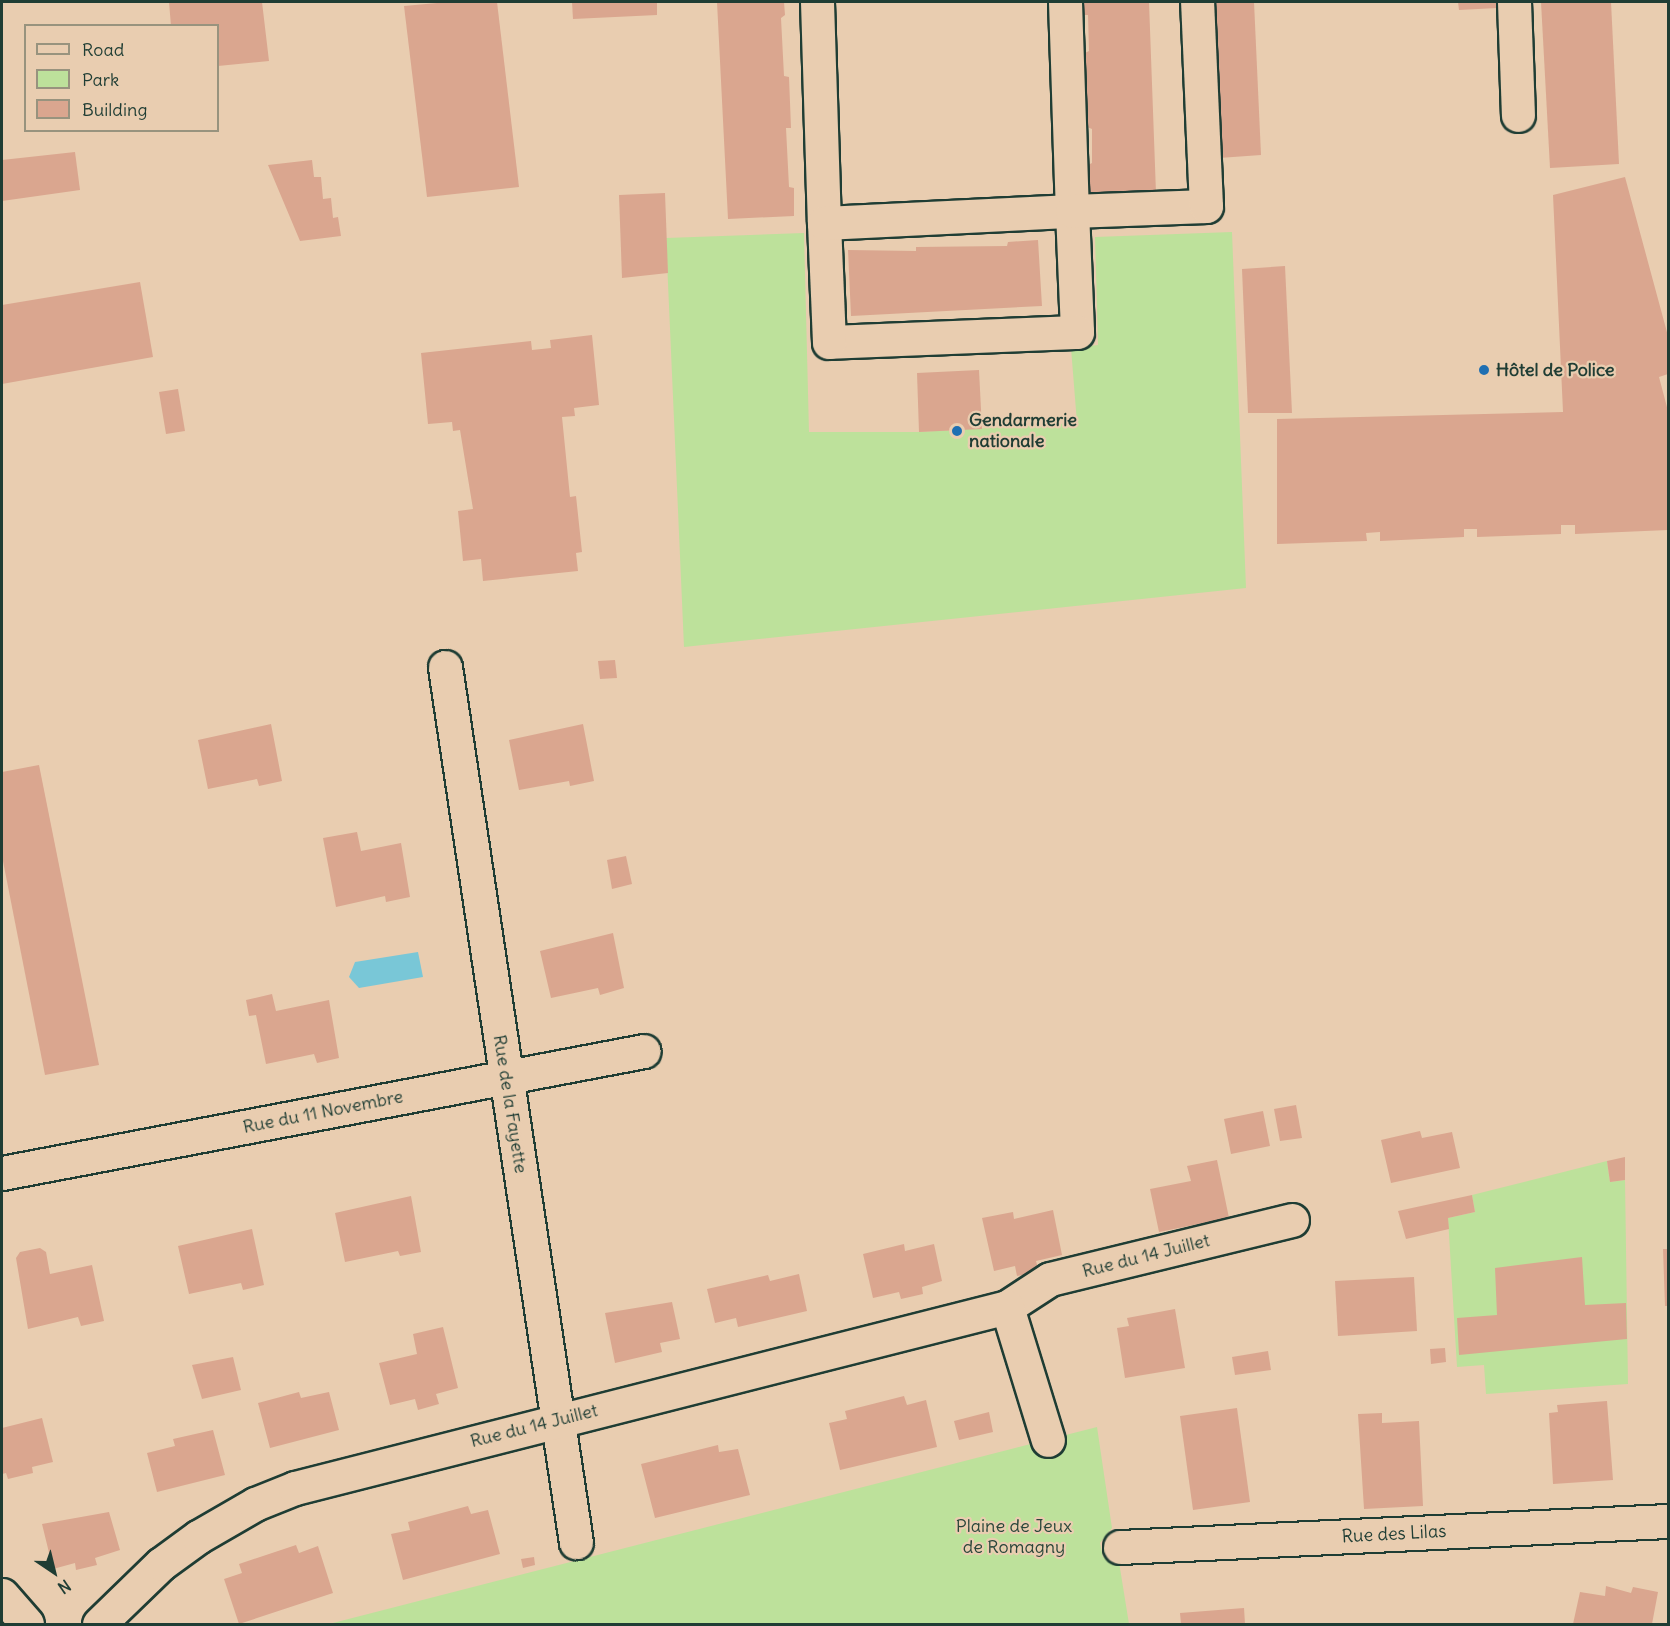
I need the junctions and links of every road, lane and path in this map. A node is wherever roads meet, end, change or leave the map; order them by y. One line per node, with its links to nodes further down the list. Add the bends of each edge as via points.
1 (817, 2): 7 (street)
2 (1065, 2): 6 (street)
3 (1197, 2): 6 (street, via 1206,206)
4 (1514, 2): 5 (street)
5 (1518, 115)
6 (1072, 212): 7 (street); 7 (street, via 1077,332 829,342)
7 (824, 223)
8 (445, 667): 10 (street, Rue de la Fayette)
9 (644, 1052): 10 (street, Rue du 11 Novembre)
10 (506, 1078): 11 (street, Rue du 11 Novembre); 14 (street, Rue de la Fayette)
11 (2, 1173)
12 (1292, 1220): 13 (street, Rue du 14 Juillet, via 1050,1279)
13 (1007, 1307): 14 (street, Rue du 14 Juillet); 15 (street)
14 (558, 1420): 17 (street, Rue de la Fayette); 21 (street, Rue du 14 Juillet, via 333,1476 255,1504 161,1564)
15 (1048, 1440)
16 (1668, 1521): 18 (street, Rue des Lilas)
17 (576, 1542)
18 (1120, 1547)
19 (2, 1595): 20 (street)
20 (27, 1624)
21 (99, 1624)

